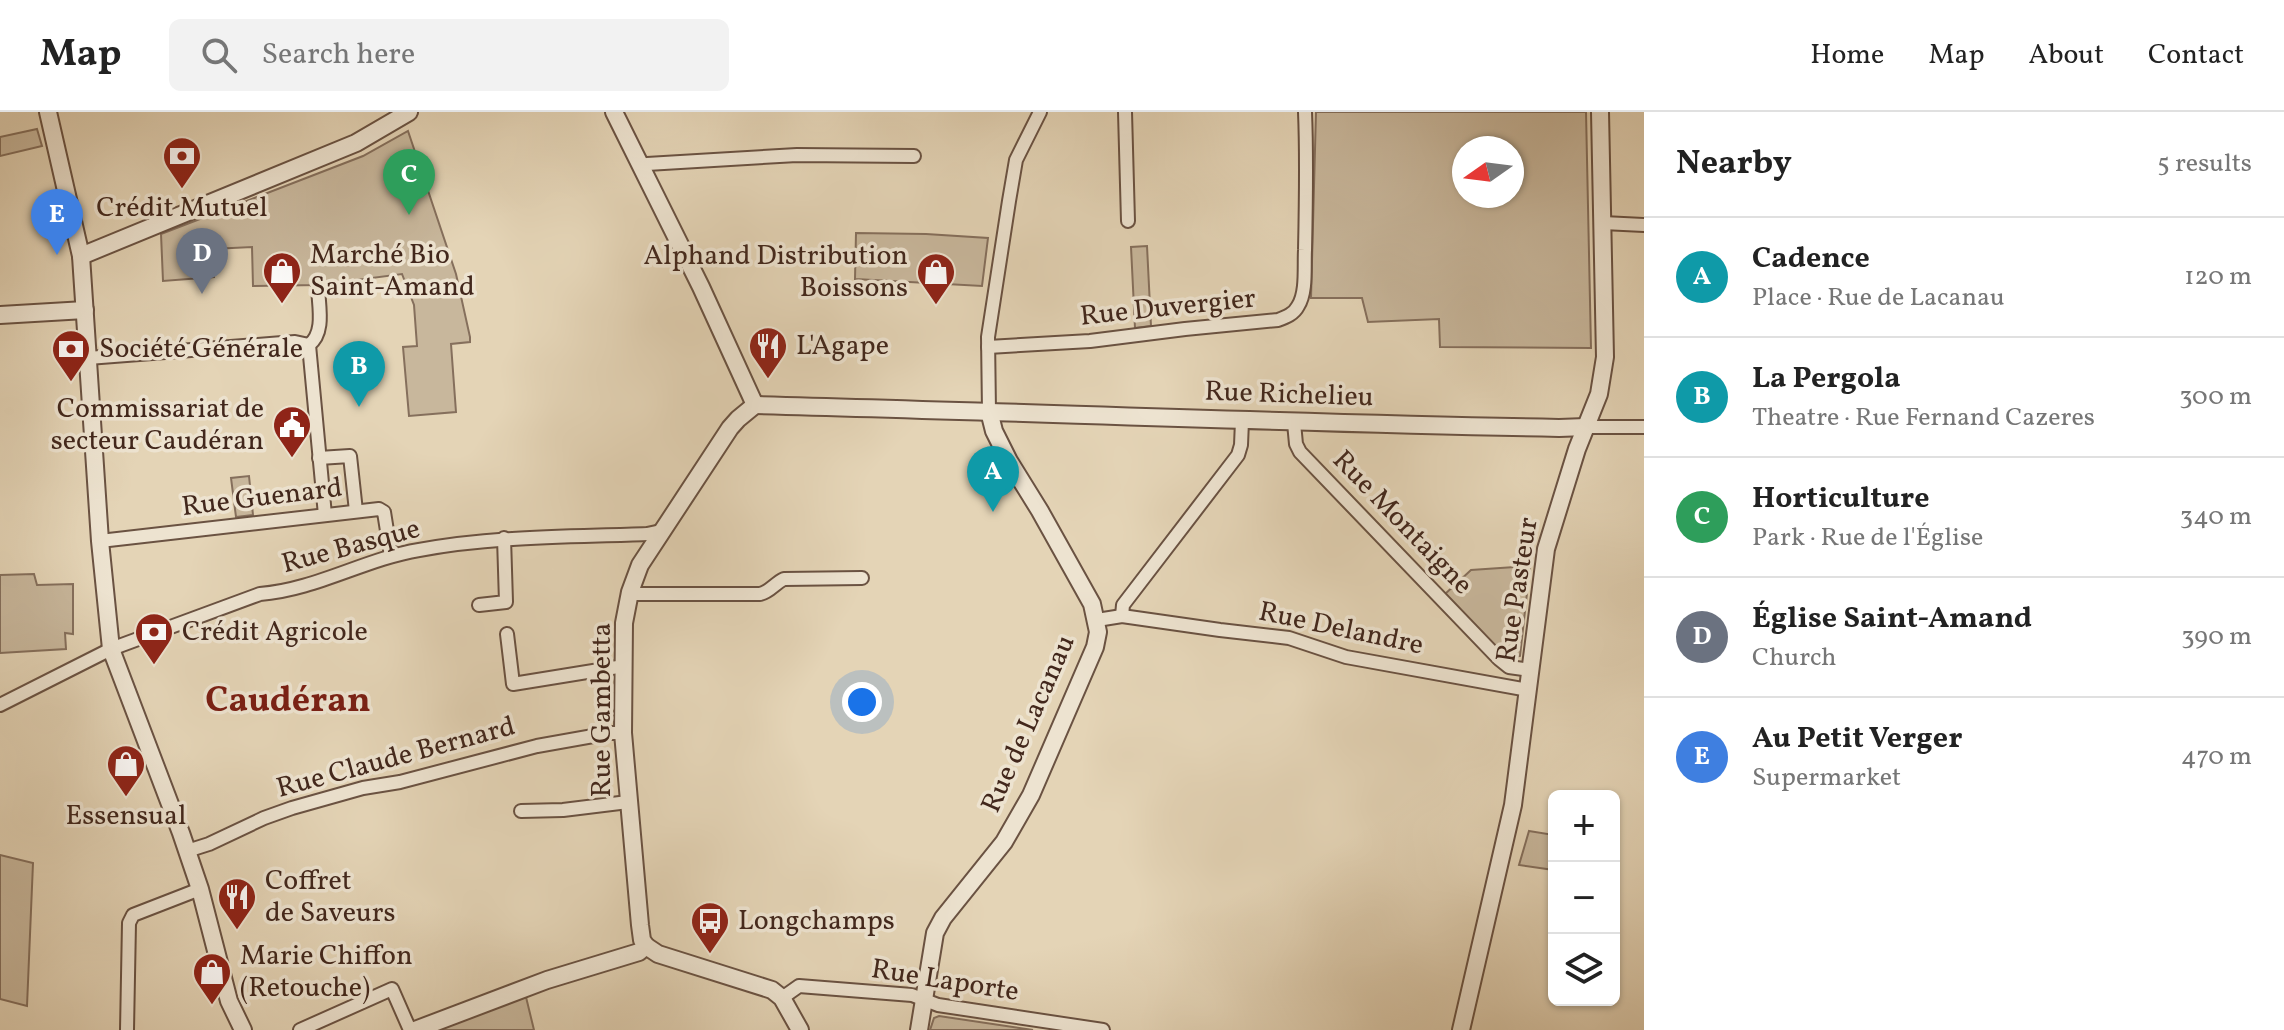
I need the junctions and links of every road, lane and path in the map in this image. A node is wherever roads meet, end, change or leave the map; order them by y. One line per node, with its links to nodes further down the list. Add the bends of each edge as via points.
1 (48, 112): 13 (street)
2 (409, 112): 13 (street, via 356,143)
3 (614, 112): 9 (street)
4 (1040, 112): 18 (street, Rue de Lacanau, via 1016,160)
5 (1125, 112): 10 (street)
6 (1305, 112): 18 (street, Rue Duvergier, via 1302,296 1289,316 1090,341)
7 (1600, 112): 11 (street, Rue Pasteur)
8 (914, 156): 9 (street, via 797,155)
9 (641, 167): 20 (street)
10 (1128, 221)
11 (1603, 223): 12 (street); 24 (street, Rue Pasteur, via 1605,357)
12 (1644, 225)
13 (81, 256): 15 (street)
14 (318, 285): 17 (street, via 319,329)
15 (85, 310): 16 (street); 19 (street)
16 (0, 315)
17 (309, 345): 19 (street); 26 (street)
18 (988, 347): 21 (street, Rue de Lacanau)
19 (88, 358): 31 (street)
20 (755, 405): 21 (street, Rue Richelieu); 29 (street, Rue Gambetta, via 730,428)
21 (989, 411): 22 (street, Rue Richelieu); 37 (street, Rue de Lacanau, via 997,438 1076,573)
22 (1242, 421): 23 (street, Rue Richelieu); 36 (street, via 1238,455 1123,605)
23 (1294, 423): 24 (street, Rue Richelieu); 41 (street, Rue Montaigne, via 1300,452 1505,664)
24 (1586, 427): 25 (street); 41 (street, Rue Pasteur, via 1546,549)
25 (1644, 427)
26 (319, 458): 27 (street, via 350,456); 28 (street)
27 (356, 511): 28 (street, Rue Guenard); 32 (street, Rue Guenard, via 384,512)
28 (325, 515): 31 (street, Rue Guenard)
29 (661, 531): 30 (street, Rue Basque); 34 (street, Rue Gambetta)
30 (504, 538): 32 (street, Rue Basque); 35 (street, via 506,602)
31 (100, 541): 39 (street)
32 (391, 556): 39 (street, Rue Basque, via 284,592 260,594)
33 (862, 578): 34 (street, via 784,579 760,594)
34 (630, 594): 40 (street, Rue Gambetta)
35 (479, 605)
36 (1122, 616): 37 (street, Rue Delandre); 42 (street, Rue Delandre, via 1289,638 1346,657)
37 (1097, 620): 51 (street, Rue de Lacanau, via 1095,647 1031,795 1004,842 935,933)
38 (507, 634): 40 (street, via 513,684)
39 (111, 649): 43 (street, Rue Basque); 47 (street)
40 (624, 666): 44 (street, Rue Gambetta)
41 (1530, 670): 42 (street, Rue Pasteur)
42 (1528, 690): 62 (street, Rue Pasteur, via 1513,805)
43 (0, 705)
44 (623, 733): 45 (street, Rue Gambetta); 47 (street, Rue Claude Bernard, via 549,743 363,788 264,818)
45 (628, 802): 46 (street); 49 (street, Rue Gambetta)
46 (521, 811)
47 (187, 851): 48 (street)
48 (200, 889): 52 (street); 54 (street, via 133,915)
49 (646, 946): 50 (street); 53 (street)
50 (782, 998): 51 (street, Rue Laporte, via 799,986); 59 (street)
51 (925, 1000): 60 (street, Rue de Lacanau); 61 (street, Rue Laporte)
52 (229, 1001): 55 (street); 56 (street)
53 (433, 1026): 58 (street)
54 (127, 1030)
55 (232, 1030)
56 (243, 1030)
57 (300, 1030): 58 (street, via 392,989)
58 (412, 1030)
59 (800, 1030)
60 (919, 1030)
61 (1103, 1030)
62 (1461, 1030)

